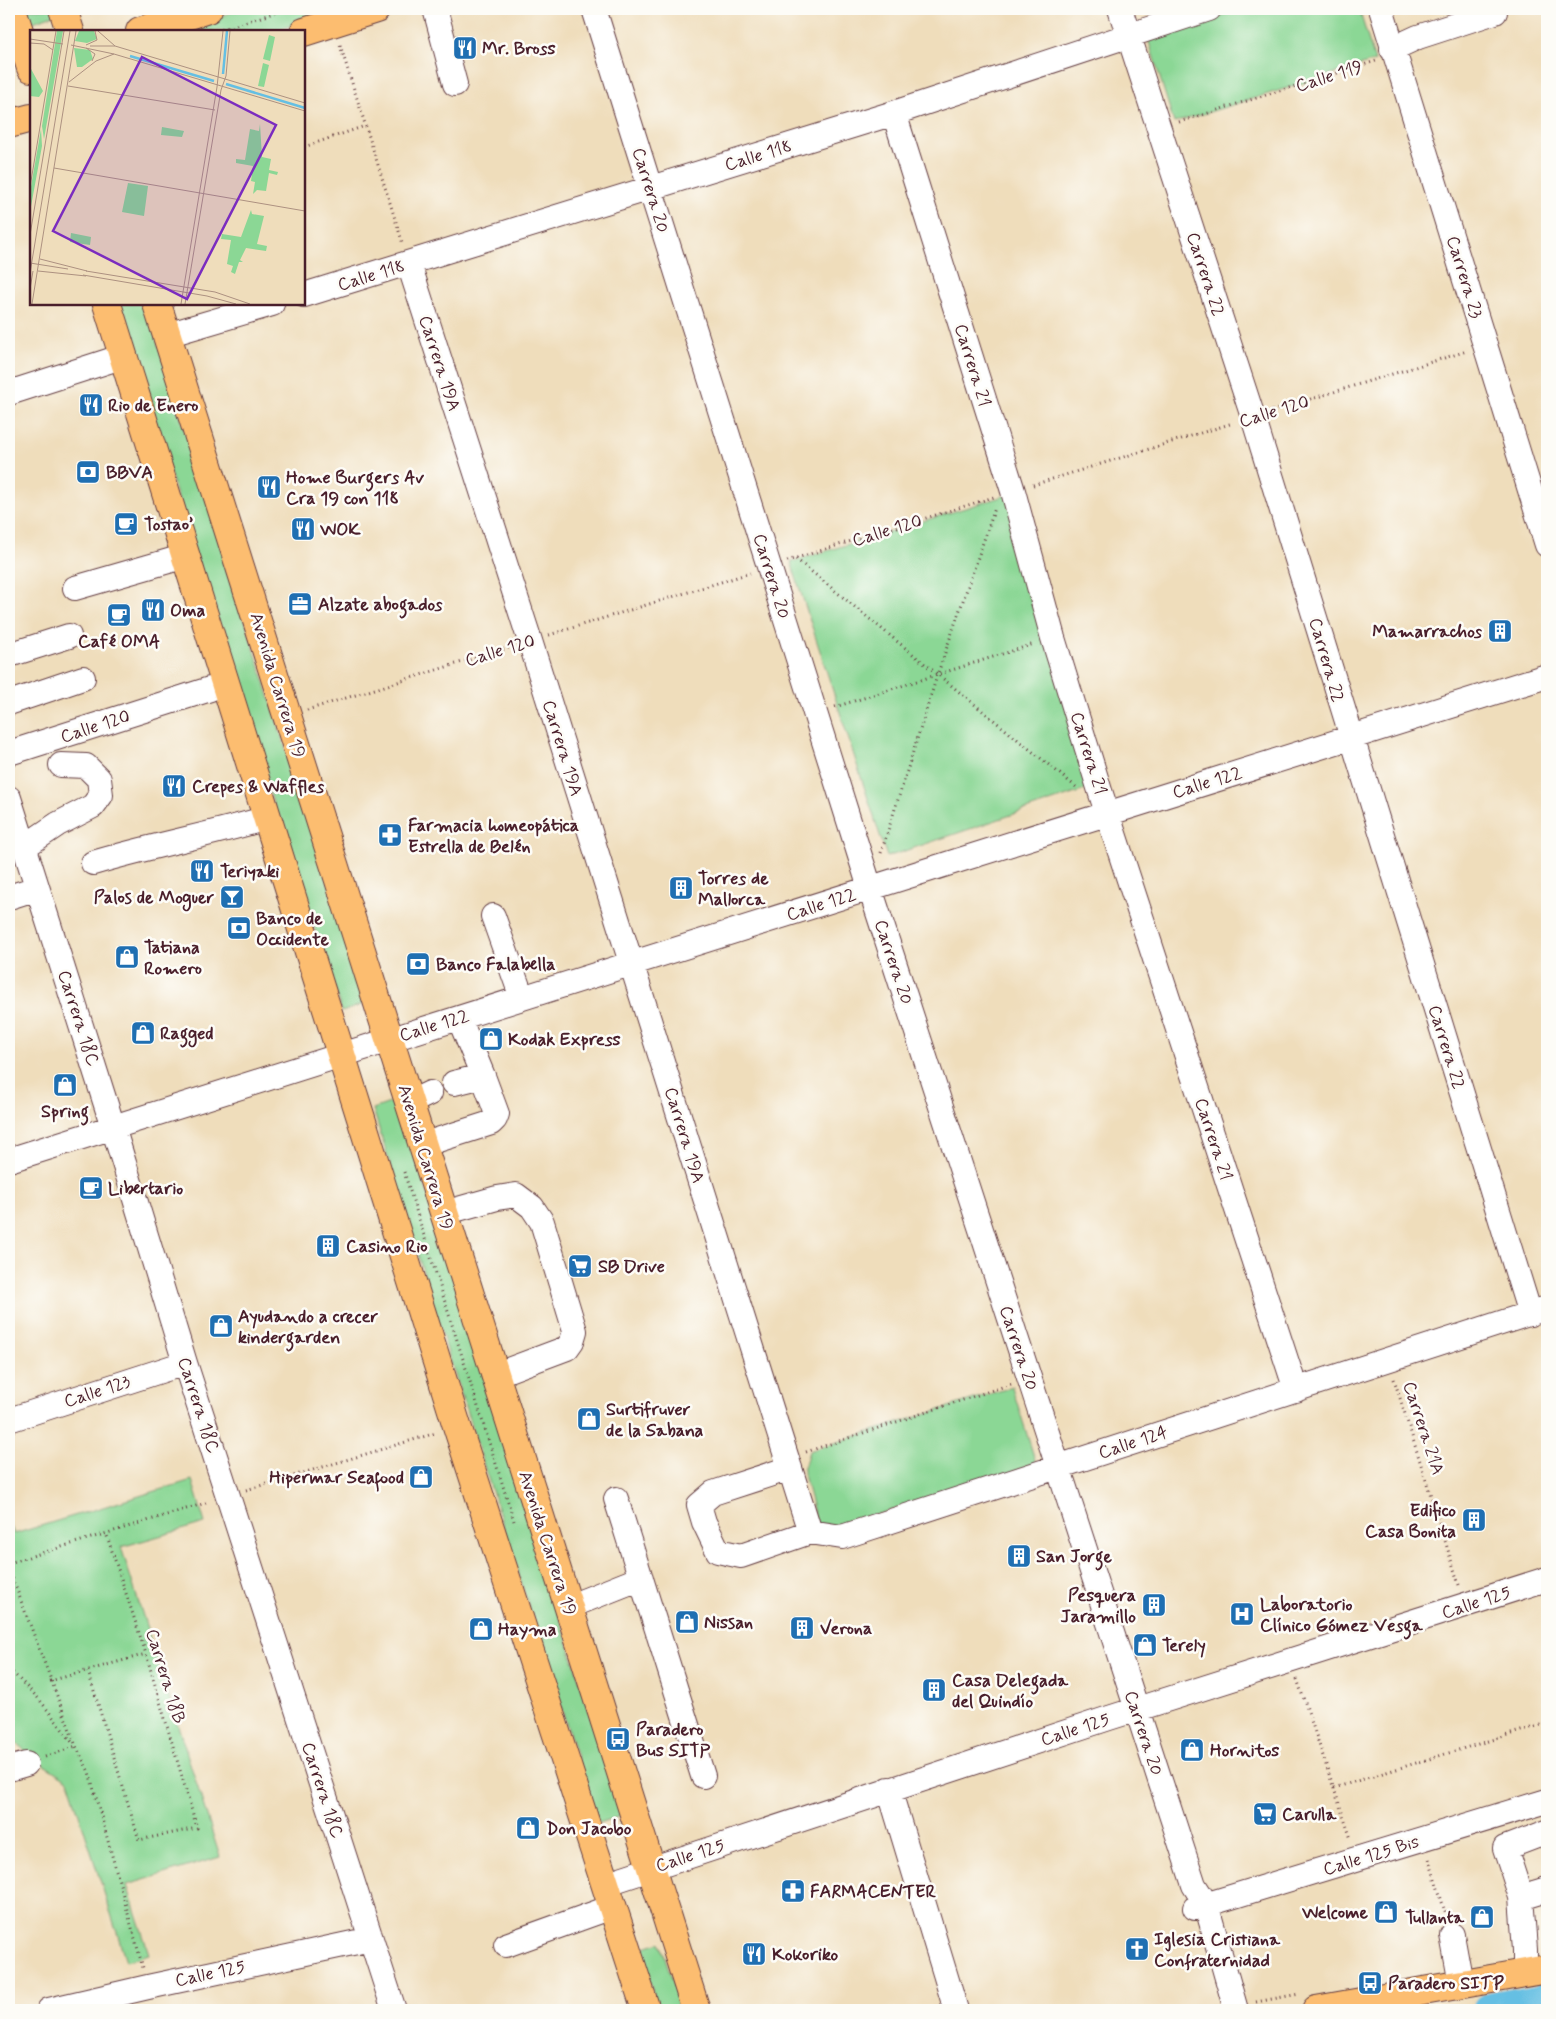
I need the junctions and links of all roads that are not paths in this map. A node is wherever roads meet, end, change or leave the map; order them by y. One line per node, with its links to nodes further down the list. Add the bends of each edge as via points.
1 (12, 9): 16 (main road)
2 (63, 9): 11 (main road)
3 (208, 9): 12 (main road)
4 (376, 9): 13 (main road)
5 (435, 9): 17 (street)
6 (594, 9): 21 (street, Carrera 20)
7 (1120, 9): 14 (street, Carrera 22)
8 (1209, 9): 14 (street, Calle 118)
9 (1380, 9): 15 (street, Carrera 23)
10 (1494, 10): 15 (street)
11 (70, 30)
12 (143, 30)
13 (305, 32)
14 (1129, 37): 18 (street, Calle 118); 39 (street, Carrera 22, via 1253,417)
15 (1392, 49): 30 (street, Carrera 23)
16 (25, 68)
17 (455, 84)
18 (894, 113): 21 (street, Calle 118); 43 (street, Carrera 21, via 1006,493)
19 (30, 118): 20 (main road)
20 (9, 124)
21 (650, 188): 22 (street, Calle 118); 48 (street, Carrera 20)
22 (409, 264): 23 (street, Calle 118); 51 (street, Carrera 19A)
23 (305, 295)
24 (107, 305): 28 (main road)
25 (157, 305): 27 (main road, Avenida Carrera 19)
26 (269, 305): 27 (street)
27 (167, 335): 54 (main road, Avenida Carrera 19)
28 (124, 356): 29 (street); 31 (main road)
29 (9, 393)
30 (1547, 545)
31 (186, 556): 32 (street); 44 (main road)
32 (75, 588)
33 (69, 636): 34 (street)
34 (9, 655)
35 (1547, 676): 39 (street, Calle 122)
36 (83, 678): 38 (street)
37 (210, 689): 40 (street, Calle 120)
38 (9, 704)
39 (1350, 737): 43 (street, Calle 122); 62 (street, Carrera 22)
40 (9, 753)
41 (61, 765): 45 (street, via 86,766 99,779 101,795 93,806)
42 (9, 798): 45 (street, Carrera 18C)
43 (1107, 813): 48 (street, Calle 122); 65 (street, Carrera 21)
44 (267, 818): 46 (street); 55 (main road)
45 (24, 847): 47 (street, Carrera 18C)
46 (93, 863)
47 (37, 888): 49 (street); 58 (street, Carrera 18C)
48 (870, 888): 51 (street, Calle 122); 68 (street, Carrera 20)
49 (9, 897)
50 (493, 916): 52 (street)
51 (631, 965): 52 (street, Calle 122); 67 (street, Carrera 19A)
52 (522, 998): 53 (street, Calle 122)
53 (459, 1018): 54 (street, Calle 122); 56 (street)
54 (389, 1039): 55 (street, Calle 122); 59 (main road, Avenida Carrera 19, via 420,1098)
55 (342, 1054): 58 (street, Calle 122); 81 (main road, via 457,1426)
56 (483, 1076): 57 (street); 59 (street, via 496,1119)
57 (454, 1084)
58 (113, 1127): 60 (street, Calle 122); 63 (street, Carrera 18C)
59 (422, 1145): 61 (main road, Avenida Carrera 19)
60 (9, 1160)
61 (444, 1213): 64 (main road, Avenida Carrera 19); 64 (street, via 516,1196 532,1207 542,1222 575,1331 572,1342 567,1348)
62 (1538, 1311): 65 (street, Calle 124)
63 (185, 1363): 66 (street, Calle 123); 85 (street, Carrera 18C)
64 (495, 1375): 73 (main road, Avenida Carrera 19)
65 (1296, 1390): 68 (street, Calle 124)
66 (9, 1420)
67 (788, 1463): 70 (street, Carrera 19A); 70 (street, Calle 124, via 713,1493 699,1505 704,1522 718,1551 741,1556)
68 (1057, 1467): 70 (street, Calle 124, via 842,1537); 74 (street, Carrera 20)
69 (616, 1499): 71 (street)
70 (810, 1532)
71 (641, 1578): 73 (street); 75 (street)
72 (1547, 1579): 74 (street, Calle 125)
73 (568, 1607): 79 (main road, Avenida Carrera 19)
74 (1136, 1709): 76 (street, Calle 125); 83 (street, Carrera 20)
75 (703, 1776)
76 (889, 1789): 79 (street, Calle 125); 93 (street)
77 (1547, 1801): 83 (street, Calle 125 Bis, via 1358,1859)
78 (1547, 1832): 82 (street, via 1506,1848)
79 (651, 1869): 81 (street, Calle 125); 92 (main road, Avenida Carrera 19)
80 (1547, 1889): 82 (street)
81 (609, 1895): 86 (street, Calle 125); 91 (main road)
82 (1521, 1897): 87 (street, via 1525,1950)
83 (1198, 1899): 94 (street, Carrera 20); 95 (street, Carrera 20)
84 (1452, 1936): 88 (street)
85 (372, 1939): 89 (street, Calle 125); 90 (street, Carrera 18C)
86 (506, 1945)
87 (1536, 1971): 88 (main road)
88 (1461, 1984): 96 (main road)
89 (49, 2010)
90 (394, 2010)
91 (646, 2010)
92 (696, 2010)
93 (956, 2010)
94 (1225, 2010)
95 (1236, 2010)
96 (1316, 2010)

